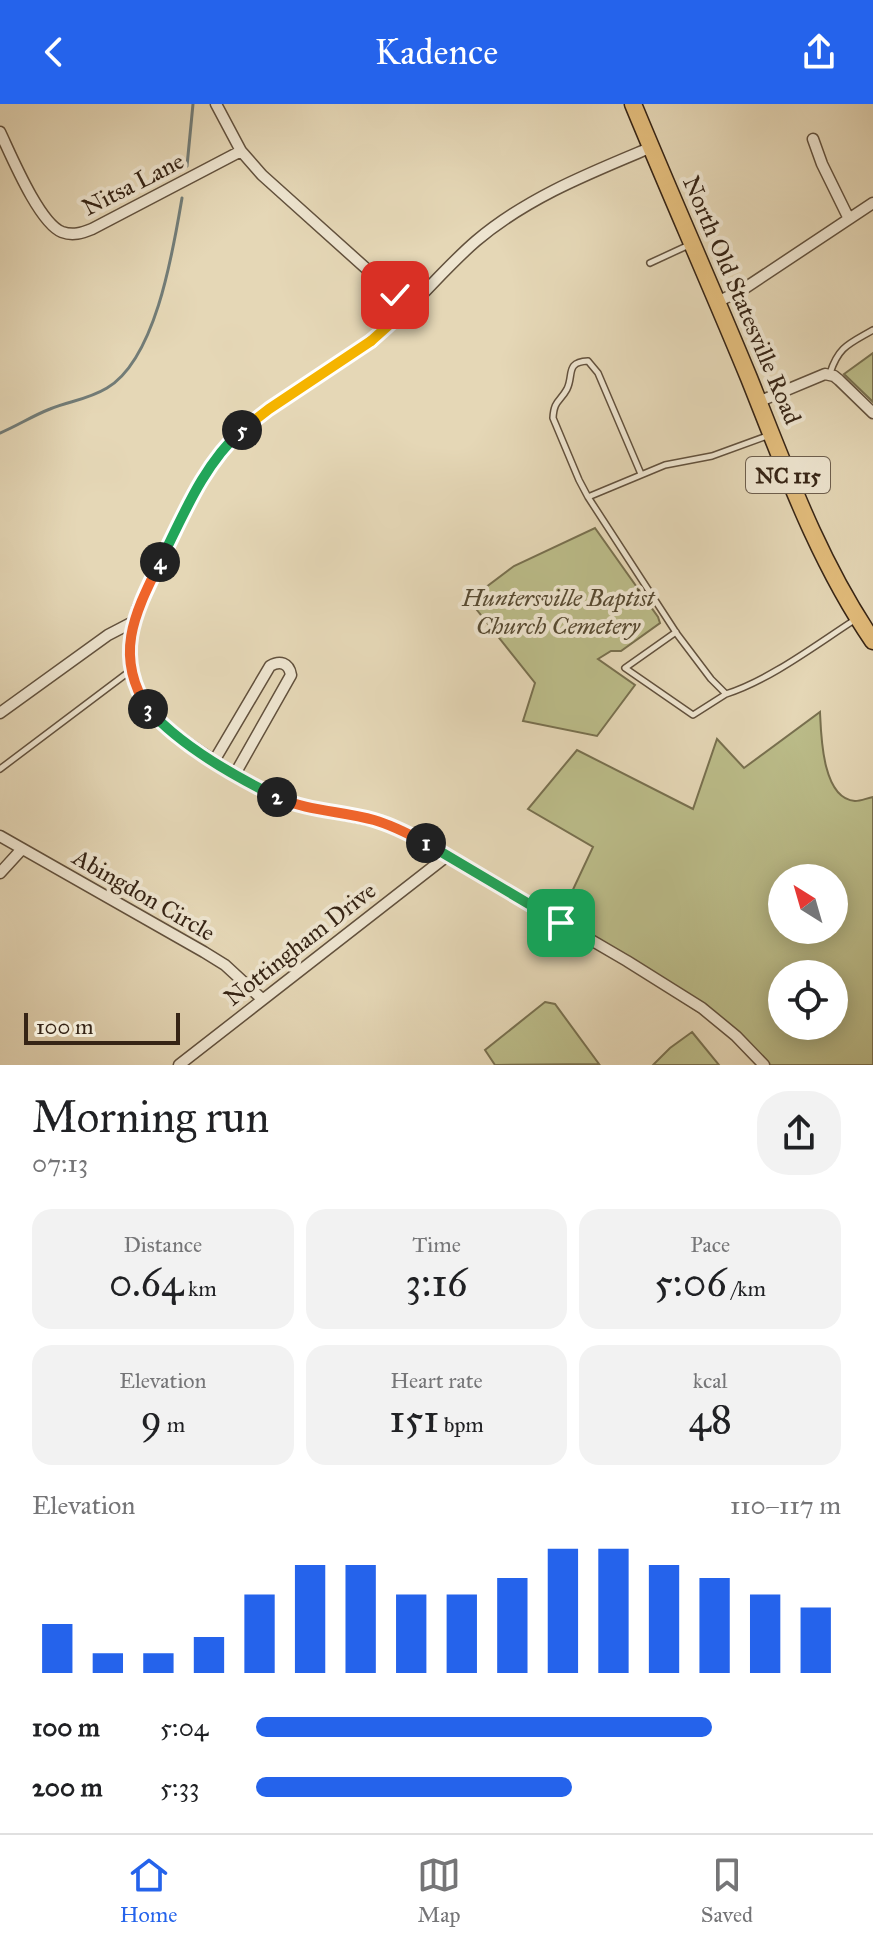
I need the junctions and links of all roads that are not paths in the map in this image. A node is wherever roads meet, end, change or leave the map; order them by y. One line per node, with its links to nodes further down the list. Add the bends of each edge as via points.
1 (216, 104): 6 (street)
2 (633, 104): 5 (main road, North Old Statesville Road / NC 115)
3 (0, 132): 6 (street, Nitsa Lane, via 42,213 59,231 74,234)
4 (813, 139): 8 (street)
5 (652, 147): 9 (main road, North Old Statesville Road / NC 115); 12 (street, via 514,213)
6 (241, 151): 12 (street)
7 (873, 203): 8 (street)
8 (849, 219): 11 (street)
9 (694, 243): 10 (lane); 11 (main road, North Old Statesville Road / NC 115)
10 (650, 263)
11 (717, 302): 15 (main road, North Old Statesville Road / NC 115)
12 (409, 307): 21 (street, via 373,340 229,442 192,498)
13 (873, 330): 14 (lane, via 839,352)
14 (829, 374): 15 (street); 16 (street)
15 (758, 402): 17 (main road, North Old Statesville Road / NC 115)
16 (873, 413)
17 (771, 434): 18 (lane); 20 (main road, North Old Statesville Road / NC 115, via 822,554)
18 (641, 474): 19 (lane); 19 (lane, via 598,373 588,361 580,361 570,372 553,418)
19 (588, 497): 22 (lane)
20 (857, 618): 23 (main road, North Old Statesville Road / NC 115); 25 (lane, via 779,668)
21 (133, 622): 24 (street); 26 (street)
22 (676, 632): 25 (lane); 25 (lane, via 625,668 693,715)
23 (873, 641)
24 (131, 671): 27 (street, via 141,698 160,722); 28 (lane)
25 (726, 694)
26 (0, 713)
27 (214, 761): 29 (street); 29 (street, via 270,666 284,663 291,675)
28 (0, 769)
29 (235, 774): 32 (street, via 283,800 393,827)
30 (0, 836): 31 (street, Abingdon Circle)
31 (22, 849): 33 (street); 34 (street, Abingdon Circle, via 225,965)
32 (447, 856): 34 (street, Nottingham Drive); 36 (street, via 702,1008)
33 (0, 873)
34 (262, 999): 35 (street, Nottingham Drive)
35 (179, 1065)
36 (764, 1065)

